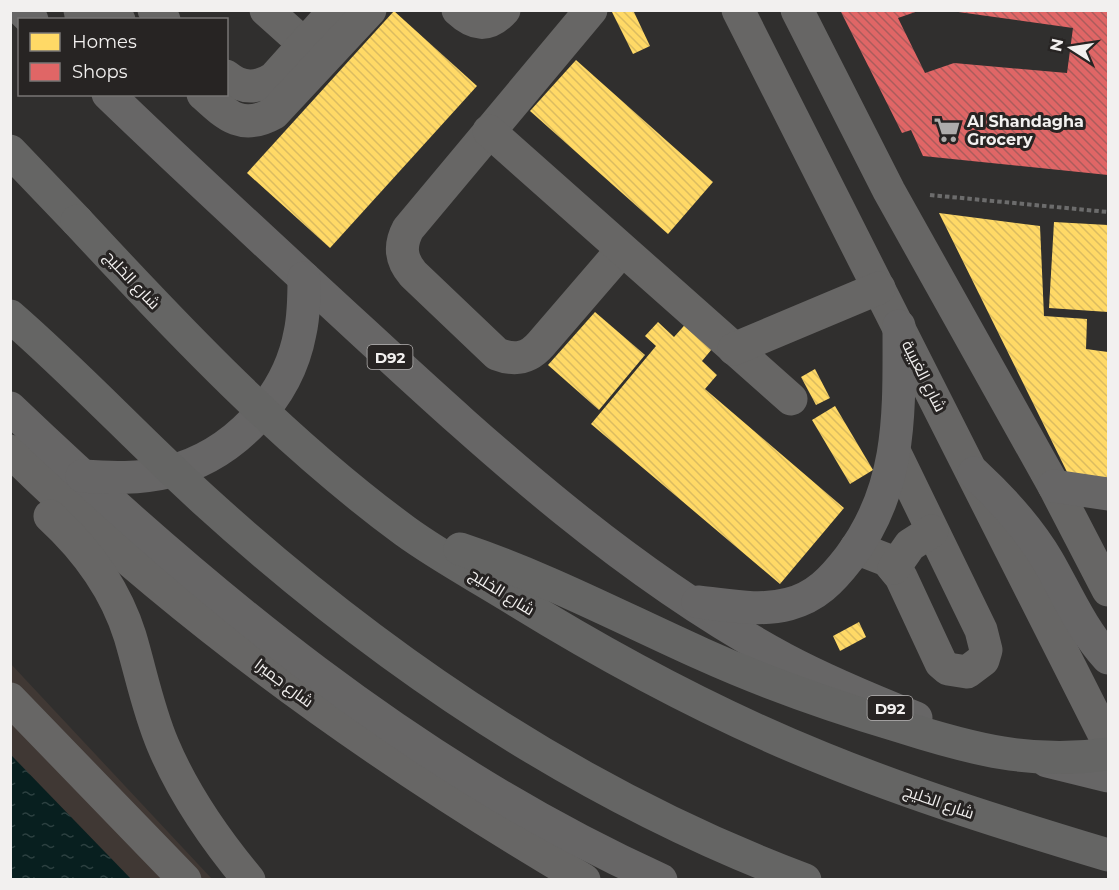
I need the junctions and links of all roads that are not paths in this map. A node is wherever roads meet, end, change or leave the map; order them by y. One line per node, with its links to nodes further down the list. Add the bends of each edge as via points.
1 (266, 10): 9 (street)
2 (334, 10): 9 (street)
3 (370, 10): 12 (street, via 274,113 254,122 233,118)
4 (458, 10): 5 (street, via 467,20 481,24 494,20)
5 (504, 10)
6 (591, 10): 13 (street)
7 (738, 10): 17 (street, شارع الغبيبة)
8 (797, 10): 28 (street, via 888,191)
9 (304, 44): 10 (street, via 265,83 246,87)
10 (228, 77)
11 (110, 96): 16 (main road, D92)
12 (206, 96)
13 (489, 131): 15 (street); 15 (street, via 408,229 402,248 413,274 497,354 508,359 533,353)
14 (10, 151): 30 (highway, شارع الخليج, bridge, via 249,397)
15 (622, 250): 20 (street)
16 (304, 278): 26 (main road, via 300,334 291,362 279,387 244,431 213,453 170,472 141,477); 35 (main road, D92, via 537,488)
17 (879, 288): 19 (street, شارع الغبيبة); 20 (street)
18 (10, 316): 46 (highway, bridge, via 205,501 278,564 432,683 516,739 595,783 683,828)
19 (899, 326): 24 (main road); 25 (street, شارع الغبيبة)
20 (734, 349): 21 (street)
21 (791, 399)
22 (10, 408): 26 (main road)
23 (10, 451): 44 (street, شارع جميرا, via 214,630 312,704 413,774)
24 (895, 453): 31 (street); 32 (main road, via 880,503)
25 (974, 473): 36 (main road, via 1031,536 1086,629); 38 (street, شارع الغبيبة)
26 (82, 476): 45 (main road, via 190,570 380,719 505,799)
27 (10, 477): 43 (street, via 71,535 106,582 123,617 148,705 180,782 201,818)
28 (1054, 486): 29 (main road); 34 (street)
29 (1108, 494)
30 (405, 531): 39 (highway, bridge, via 524,573 766,681 858,714 956,744 1017,757 1078,759); 41 (highway, شارع الخليج, bridge, via 568,633 730,718 909,792)
31 (932, 531): 33 (street, via 910,545); 33 (street, via 985,640 986,650 975,668 957,672 941,663)
32 (856, 548): 33 (street, via 877,554); 35 (main road, via 823,588 789,604 751,608)
33 (894, 568)
34 (1108, 590)
35 (688, 600): 40 (main road, D92, via 784,659 854,693 997,747)
36 (1108, 657)
37 (10, 699): 42 (street)
38 (1108, 742)
39 (1108, 754)
40 (1108, 776)
41 (1108, 855)
42 (185, 879)
43 (249, 879)
44 (584, 879)
45 (661, 879)
46 (805, 879)

